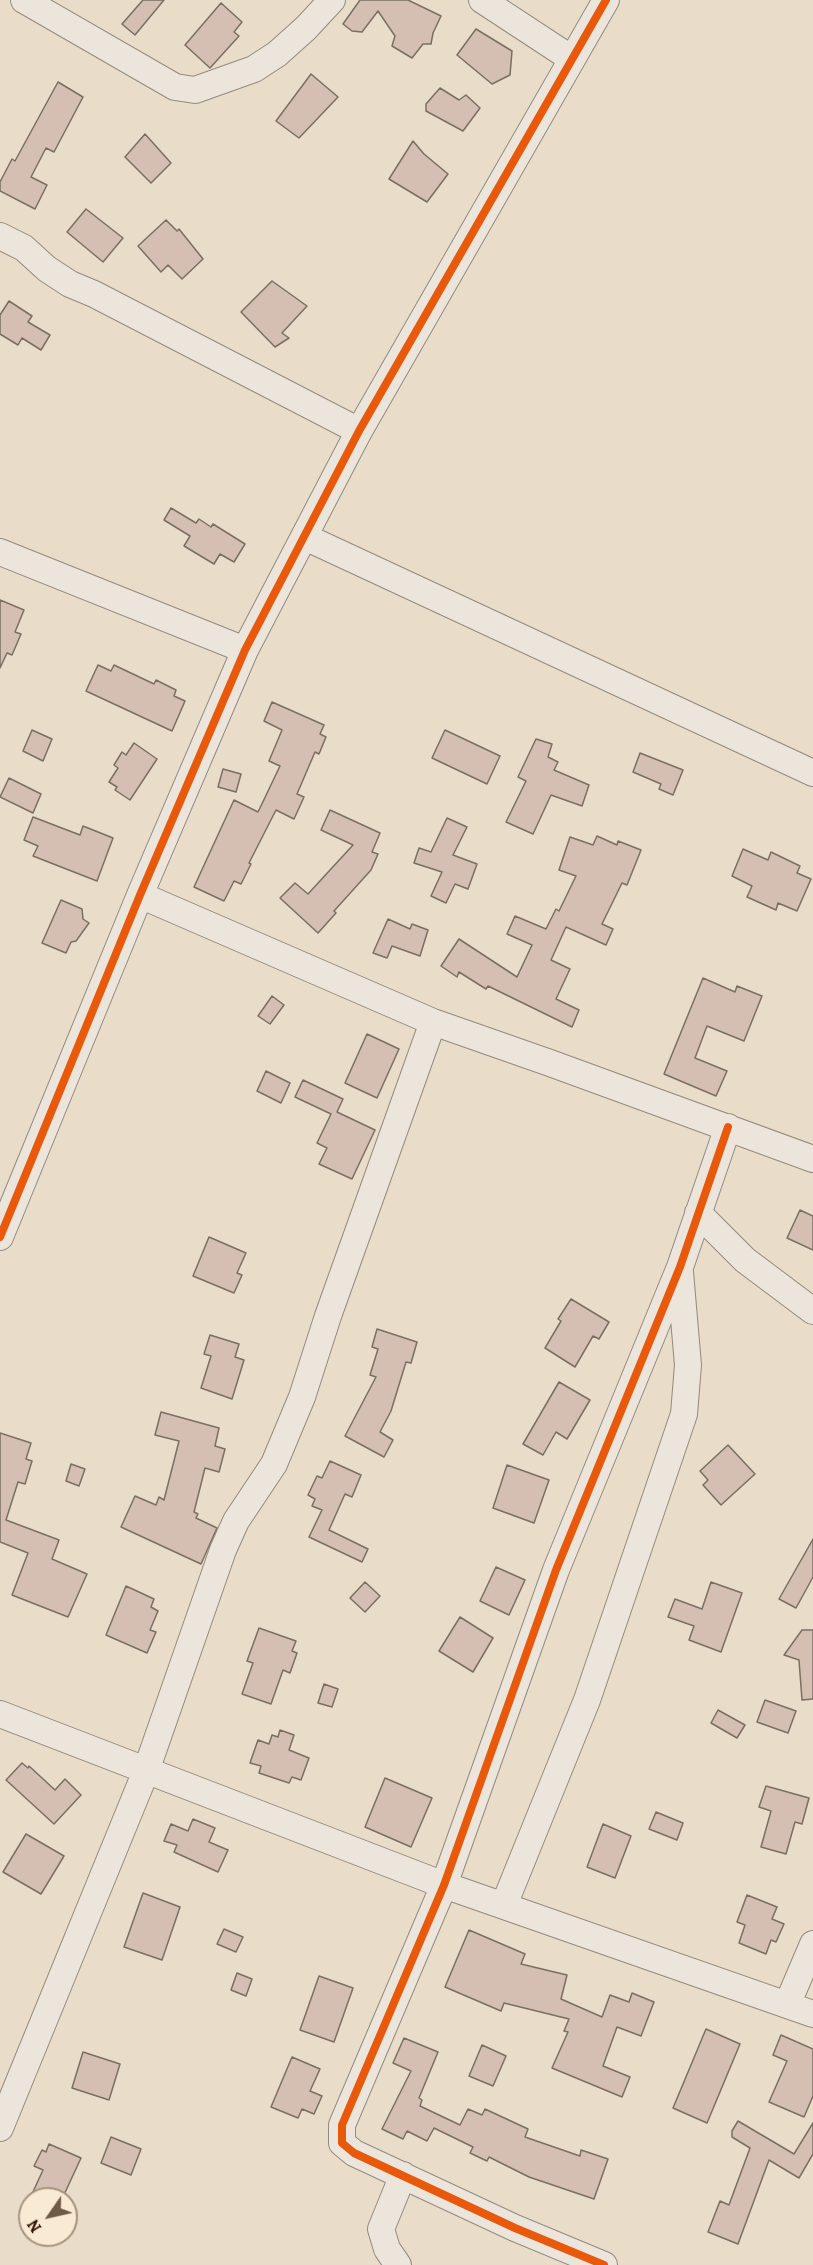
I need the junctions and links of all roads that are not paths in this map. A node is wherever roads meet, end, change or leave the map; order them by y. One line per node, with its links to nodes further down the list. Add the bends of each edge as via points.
1 (24, 0): 2 (street, via 175,87 195,90 254,69 277,54)
2 (332, 0)
3 (482, 0): 5 (street)
4 (606, 0): 5 (street)
5 (572, 59): 7 (street)
6 (0, 236): 7 (street, via 24,248 70,284)
7 (359, 431): 8 (street)
8 (305, 537): 10 (street); 11 (street)
9 (0, 552): 10 (street)
10 (245, 650): 12 (street)
11 (813, 773)
12 (140, 895): 13 (street); 17 (street)
13 (433, 1022): 14 (street); 21 (street, via 302,1397 274,1464 236,1521 223,1550)
14 (728, 1127): 15 (street); 16 (street)
15 (813, 1159)
16 (698, 1213): 18 (street); 19 (street, via 745,1260)
17 (0, 1238)
18 (680, 1267): 22 (street, via 556,1570); 23 (street, via 688,1365 684,1414 587,1700)
19 (813, 1311)
20 (0, 1714): 21 (street)
21 (146, 1771): 22 (street); 27 (street)
22 (444, 1885): 23 (street); 28 (street, via 342,2125 342,2143 354,2153)
23 (504, 1905): 25 (street)
24 (813, 1944): 25 (street)
25 (787, 2005): 26 (street)
26 (813, 2014)
27 (0, 2128)
28 (403, 2175): 29 (street, via 381,2229); 30 (street)
29 (398, 2265)
30 (604, 2265)

